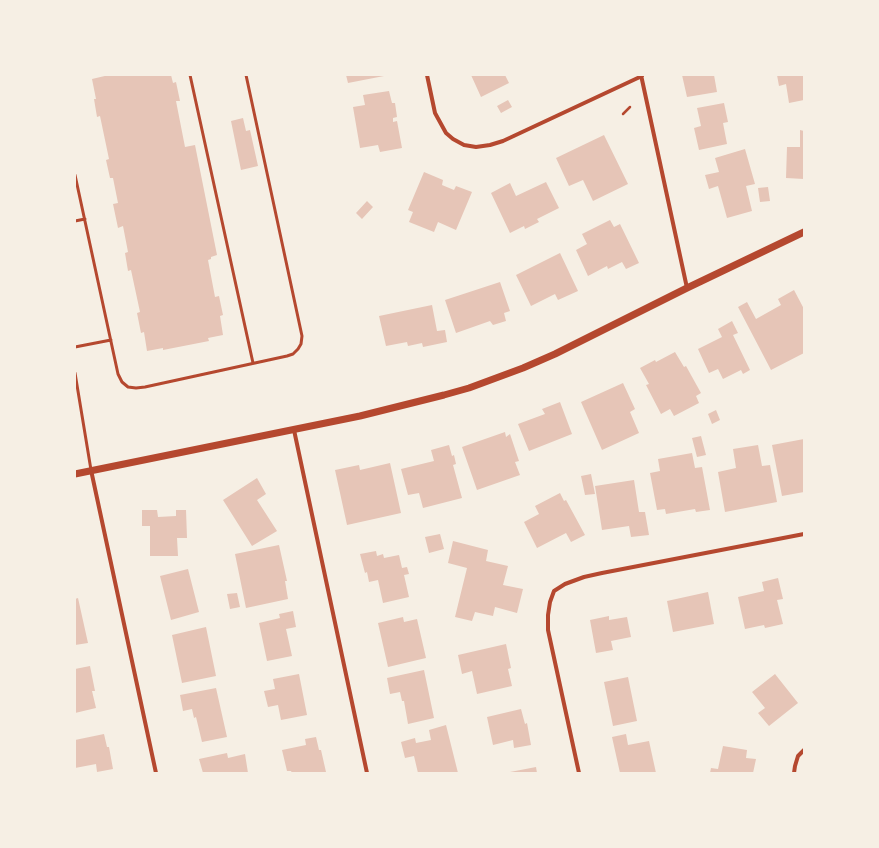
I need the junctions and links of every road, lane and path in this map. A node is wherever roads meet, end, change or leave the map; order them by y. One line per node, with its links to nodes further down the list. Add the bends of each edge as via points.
1 (190, 75): 14 (lane)
2 (246, 75): 14 (lane, via 302,336 301,344 293,354)
3 (427, 75): 4 (street, via 435,113 446,133 464,145 476,147 504,141)
4 (642, 76): 11 (street)
5 (630, 107): 6 (path)
6 (623, 114)
7 (75, 175): 8 (lane)
8 (85, 219): 9 (lane); 12 (lane)
9 (75, 221)
10 (804, 232): 11 (street)
11 (687, 288): 16 (street, via 555,354 493,379 444,395)
12 (111, 340): 13 (lane); 14 (lane, via 122,382 136,388)
13 (75, 347)
14 (253, 363)
15 (75, 373): 17 (lane)
16 (294, 430): 17 (street); 22 (street)
17 (91, 470): 18 (street); 21 (street)
18 (75, 474)
19 (804, 534): 23 (street, via 584,577 554,591 550,602 548,630)
20 (804, 750): 24 (street, via 798,756)
21 (156, 773)
22 (367, 773)
23 (579, 773)
24 (794, 773)

